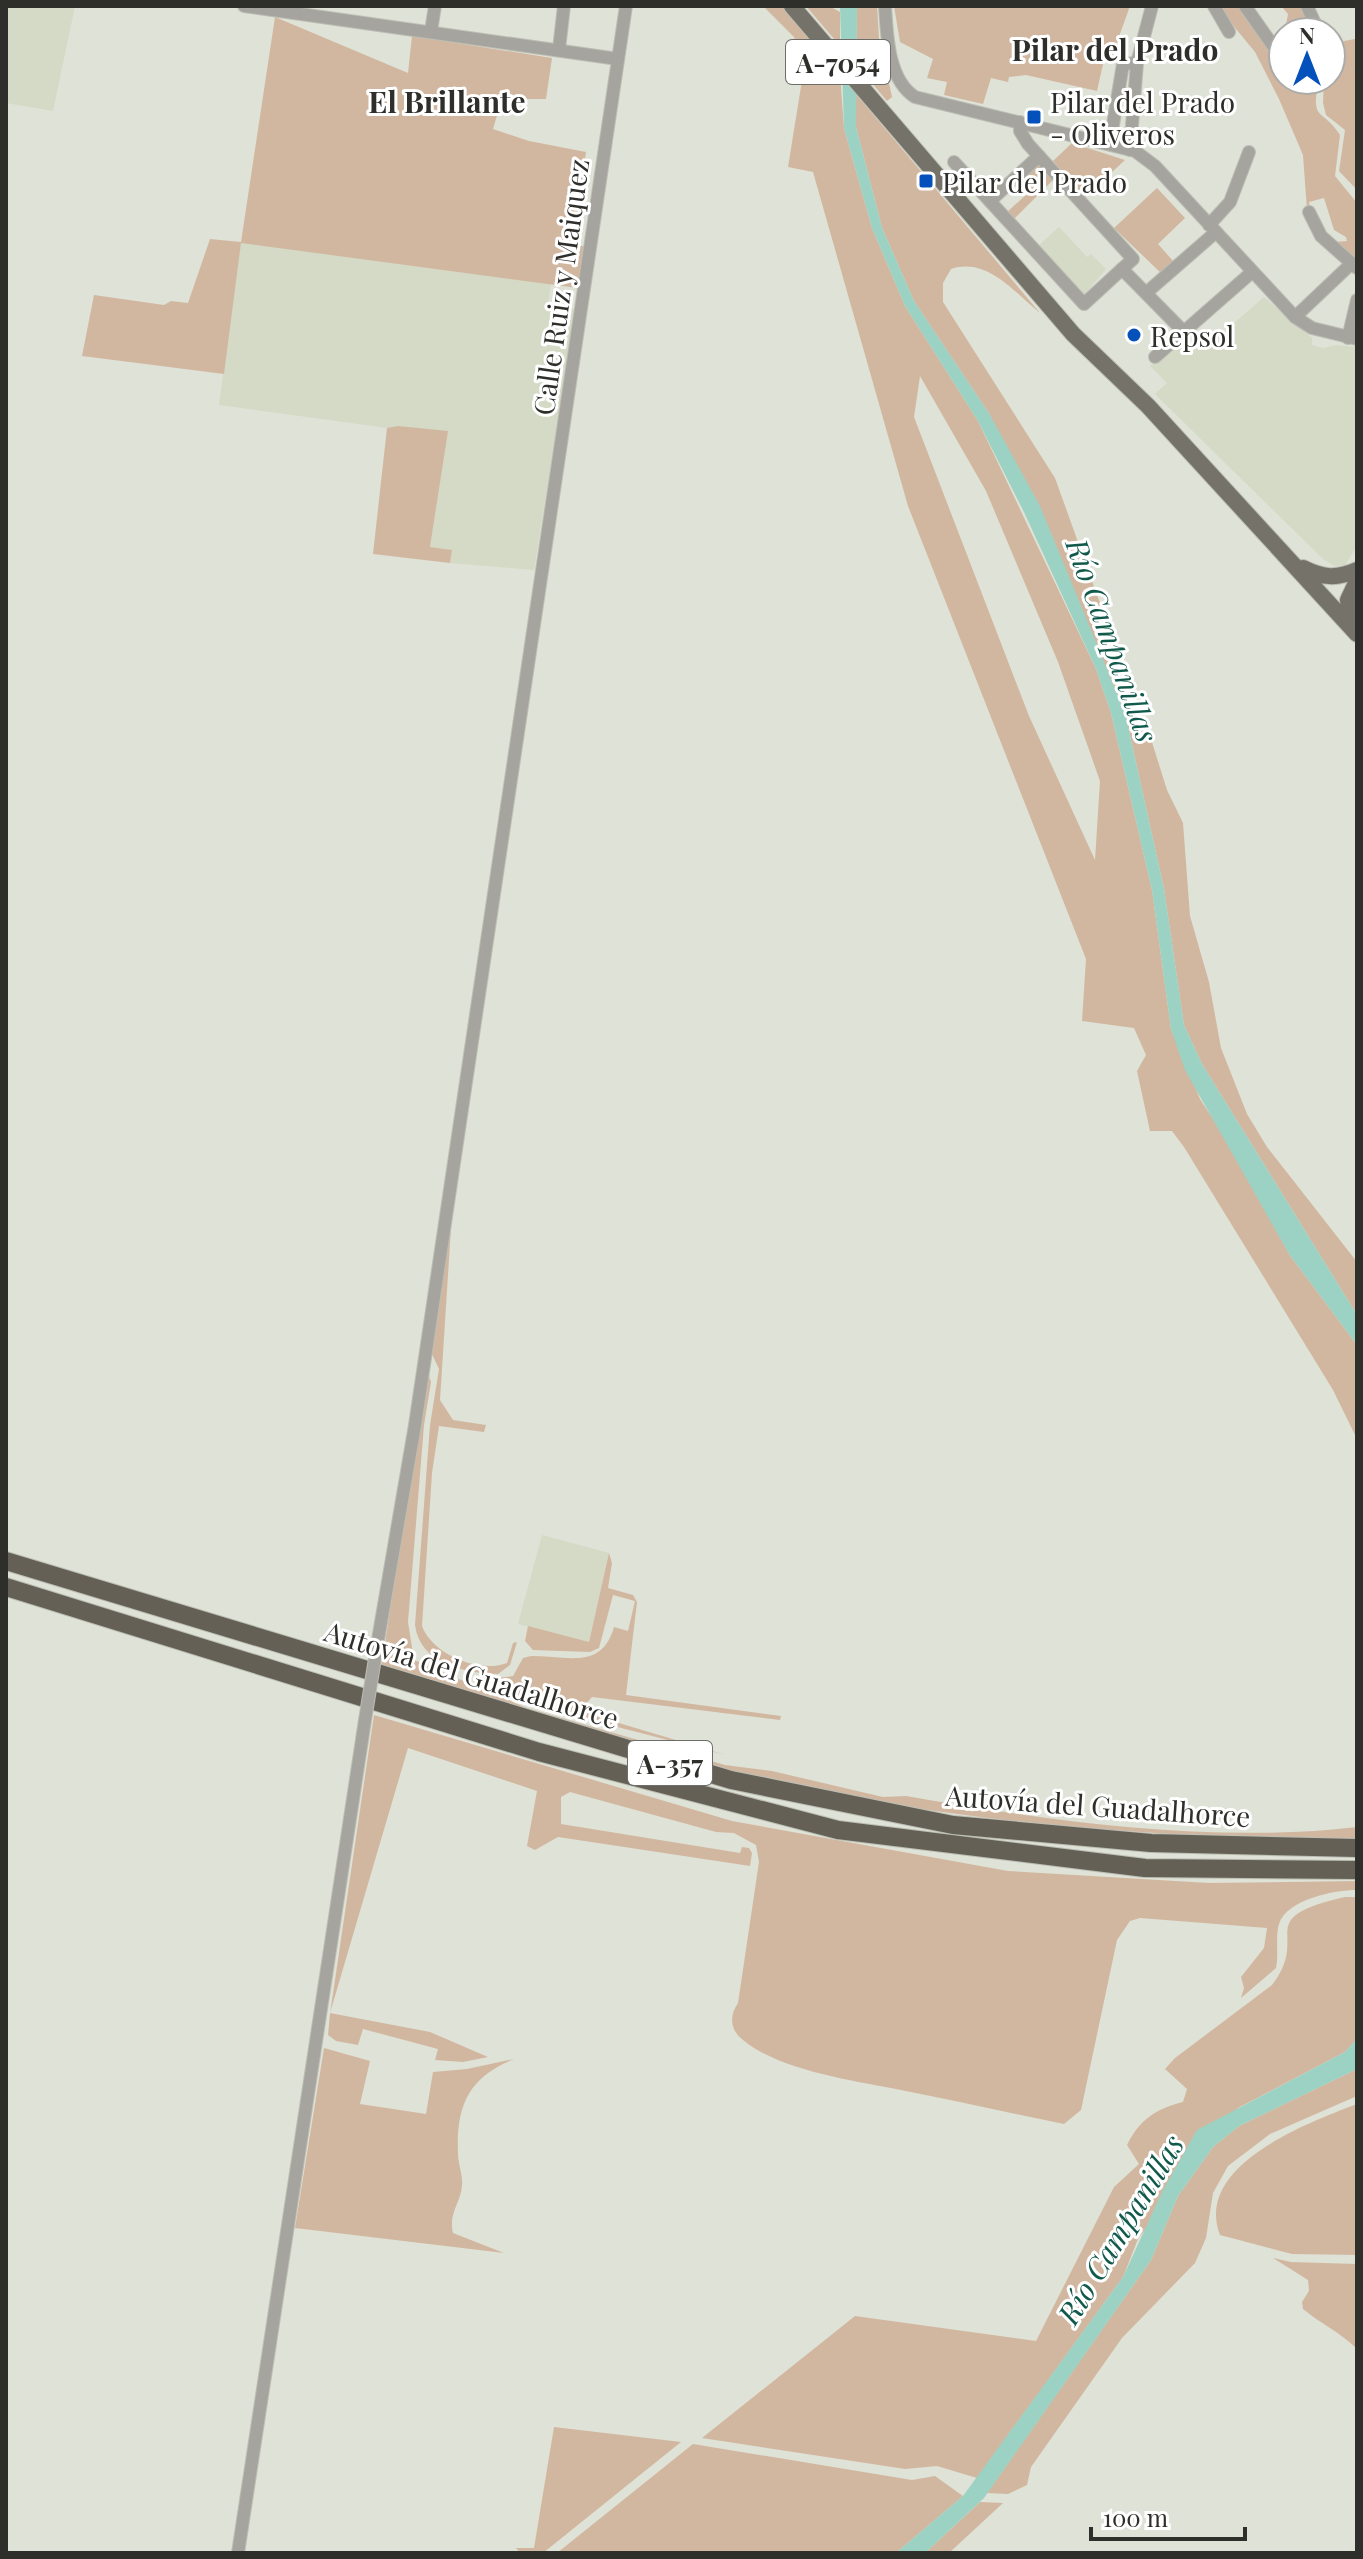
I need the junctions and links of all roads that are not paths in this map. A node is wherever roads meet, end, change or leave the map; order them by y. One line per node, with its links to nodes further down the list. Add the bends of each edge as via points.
1 (244, 6): 10 (street)
2 (435, 6): 12 (street)
3 (564, 6): 15 (street)
4 (626, 6): 16 (street, Calle Ruiz y Maiquez)
5 (792, 6): 36 (main road, A-7054, via 1073,334)
6 (885, 6): 18 (street, via 902,89 915,97)
7 (1152, 6): 17 (street)
8 (1214, 6): 13 (street)
9 (1245, 6): 14 (street)
10 (259, 7): 11 (street)
11 (304, 10): 12 (street)
12 (431, 31): 15 (street)
13 (1229, 32)
14 (1267, 37)
15 (559, 49): 16 (street)
16 (618, 59): 45 (street, Calle Ruiz y Maiquez, bridge, via 415,1425)
17 (1137, 63): 19 (street, via 1123,64); 20 (street)
18 (1020, 122): 19 (street); 22 (street, via 1020,131)
19 (1110, 143): 20 (street)
20 (1130, 150): 26 (street, via 1155,166)
21 (1249, 152): 26 (street, via 1230,202)
22 (1039, 156): 24 (street); 28 (street, via 1133,259)
23 (954, 162): 24 (street)
24 (990, 201): 28 (street, via 1084,304)
25 (1309, 212): 27 (street, via 1321,236)
26 (1213, 228): 29 (street); 30 (street)
27 (1354, 266): 32 (street)
28 (1122, 269): 30 (street)
29 (1252, 272): 32 (street); 33 (street)
30 (1146, 293): 33 (street)
31 (1357, 300): 34 (street)
32 (1295, 317): 34 (street, via 1312,328)
33 (1184, 332): 35 (street)
34 (1352, 338)
35 (1155, 357)
36 (1294, 563): 37 (main road, via 1328,577); 39 (main road, A-7054)
37 (1357, 570)
38 (1357, 581): 39 (main road)
39 (1345, 607): 40 (main road, A-7054)
40 (1354, 631)
41 (6, 1561): 43 (highway, Autovía del Guadalhorce / A-357, via 731,1780 953,1825 1151,1843)
42 (6, 1587): 44 (highway, Autovía del Guadalhorce / A-357, via 539,1752 838,1830 1145,1868)
43 (1357, 1848)
44 (1357, 1870)
45 (238, 2553)

